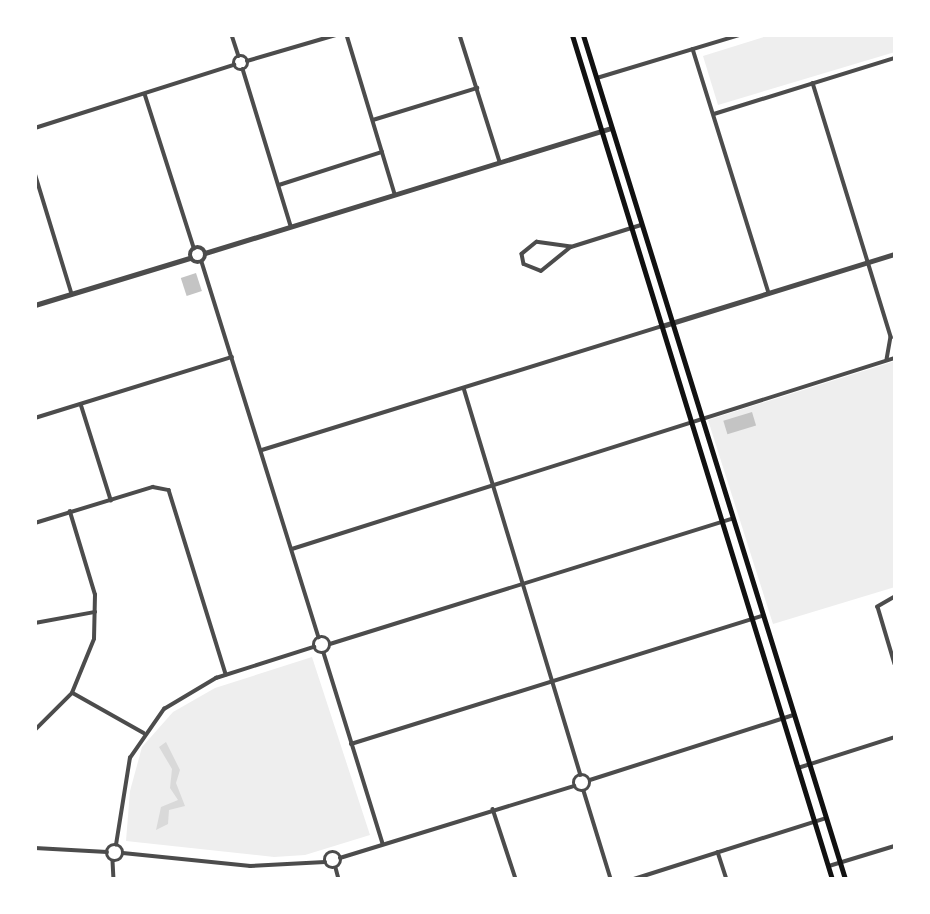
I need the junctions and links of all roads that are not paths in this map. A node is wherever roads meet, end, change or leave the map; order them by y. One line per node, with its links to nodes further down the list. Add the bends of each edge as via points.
1 (232, 35): 9 (street)
2 (336, 35): 11 (street)
3 (347, 35): 20 (street)
4 (460, 35): 17 (street)
5 (572, 35): 14 (main road)
6 (583, 35): 15 (main road)
7 (738, 35): 8 (street)
8 (693, 49): 15 (street); 19 (street)
9 (239, 57): 11 (street); 12 (street)
10 (895, 58): 16 (street)
11 (247, 61): 13 (street)
12 (234, 65): 13 (street); 18 (street)
13 (243, 69): 27 (street)
14 (584, 76): 15 (main road); 23 (main road)
15 (597, 78): 22 (main road)
16 (813, 83): 19 (street); 38 (street)
17 (477, 88): 20 (street); 25 (street)
18 (145, 93): 21 (street); 33 (street)
19 (714, 114): 39 (street)
20 (373, 120): 24 (street)
21 (35, 128)
22 (611, 128): 23 (street); 29 (main road)
23 (602, 131): 25 (street); 31 (main road)
24 (382, 152): 27 (street); 28 (street)
25 (500, 162): 28 (street)
26 (35, 173): 40 (street)
27 (279, 185): 30 (street)
28 (395, 194): 30 (street)
29 (641, 225): 31 (street); 42 (main road)
30 (291, 226): 34 (street)
31 (632, 228): 32 (street); 43 (main road)
32 (571, 247): 32 (street, via 541,271 524,264 522,254 537,242)
33 (194, 248): 34 (street); 36 (street)
34 (205, 253): 37 (street)
35 (895, 254): 38 (street)
36 (190, 258): 37 (street); 40 (street)
37 (202, 262): 44 (street)
38 (867, 263): 39 (street); 46 (street, via 891,337)
39 (769, 293): 42 (street)
40 (72, 294): 41 (street)
41 (35, 306)
42 (672, 323): 43 (street); 50 (main road)
43 (662, 326): 47 (street); 51 (main road)
44 (232, 358): 48 (street); 52 (street)
45 (895, 358): 46 (street)
46 (887, 361): 50 (street)
47 (464, 388): 52 (street); 53 (street)
48 (81, 404): 49 (street); 54 (street)
49 (35, 418)
50 (702, 419): 51 (street); 56 (main road)
51 (692, 425): 53 (street); 57 (main road)
52 (262, 450): 59 (street)
53 (494, 486): 59 (street); 60 (street)
54 (111, 500): 55 (street); 71 (street, via 162,485 169,490)
55 (70, 512): 58 (street); 62 (street, via 90,575)
56 (733, 519): 57 (street); 63 (main road)
57 (722, 522): 60 (street); 64 (main road)
58 (35, 523)
59 (292, 549): 66 (street)
60 (524, 583): 67 (street); 72 (street)
61 (895, 597): 70 (street, via 878,607)
62 (95, 612): 65 (street); 73 (street, via 89,659)
63 (763, 616): 64 (street); 74 (main road)
64 (752, 619): 72 (street); 75 (main road)
65 (35, 623)
66 (319, 638): 67 (street); 68 (street)
67 (330, 643): 69 (street)
68 (314, 647): 69 (street); 71 (street)
69 (324, 653): 79 (street)
70 (895, 664)
71 (226, 674): 77 (street, via 181,695)
72 (553, 681): 79 (street); 82 (street)
73 (72, 693): 76 (street); 77 (street)
74 (794, 715): 75 (street); 80 (main road)
75 (783, 719): 81 (main road); 83 (street)
76 (35, 730)
77 (144, 733): 90 (street, via 125,774)
78 (895, 737): 80 (street)
79 (351, 744): 89 (street)
80 (809, 765): 81 (street); 87 (main road)
81 (798, 768): 88 (main road)
82 (581, 775): 83 (street); 84 (street)
83 (590, 780): 85 (street)
84 (574, 786): 85 (street); 86 (street)
85 (584, 791): 105 (street)
86 (493, 809): 89 (street); 104 (street)
87 (826, 818): 88 (street); 99 (main road)
88 (815, 822): 94 (street); 100 (main road)
89 (383, 844): 96 (street)
90 (116, 845): 93 (street); 95 (street)
91 (895, 846): 99 (street)
92 (35, 848): 93 (street)
93 (107, 852): 97 (street)
94 (718, 852): 106 (street); 107 (street)
95 (123, 853): 97 (street); 98 (street, via 250,866)
96 (341, 858): 98 (street, via 332,852); 101 (street)
97 (113, 861): 102 (street)
98 (325, 862): 101 (street)
99 (840, 863): 100 (street); 109 (main road)
100 (829, 866): 108 (main road)
101 (336, 868): 103 (street)
102 (114, 879)
103 (339, 879)
104 (516, 879)
105 (611, 879)
106 (634, 879)
107 (727, 879)
108 (832, 879)
109 (845, 879)

